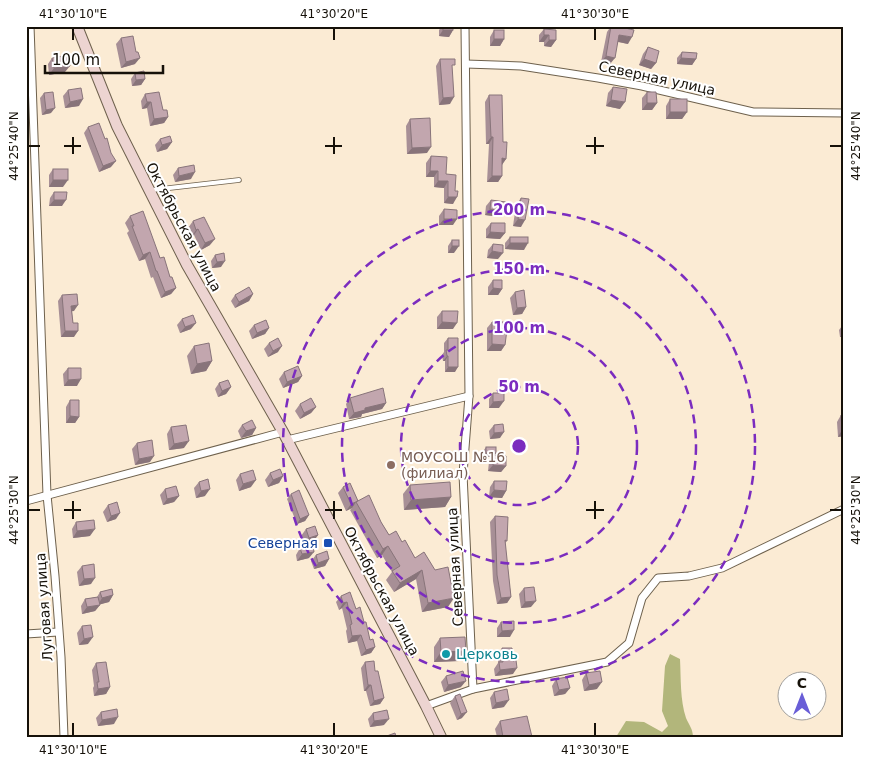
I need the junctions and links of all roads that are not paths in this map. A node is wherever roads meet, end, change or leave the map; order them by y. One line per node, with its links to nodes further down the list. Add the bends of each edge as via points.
1 (30, 26): 10 (street, Луговая улица)
2 (77, 26): 7 (street, Октябрьская улица, via 117,126)
3 (465, 26): 4 (street, Северная улица)
4 (466, 64): 5 (street, Северная улица, via 521,66 598,78 753,112); 8 (street, Северная улица)
5 (844, 113)
6 (239, 180): 7 (lane)
7 (150, 191): 9 (street, Октябрьская улица, via 187,265)
8 (469, 396): 9 (street); 15 (street, Северная улица, via 463,474)
9 (285, 436): 10 (street); 16 (street, Октябрьская улица)
10 (47, 495): 11 (street); 13 (street, Луговая улица)
11 (26, 501)
12 (844, 509): 15 (street, via 722,568 689,576 658,578 642,598 629,643 607,662)
13 (58, 632): 14 (street); 18 (street, Луговая улица)
14 (26, 634)
15 (472, 688): 16 (street)
16 (426, 706): 19 (street, Октябрьская улица)
17 (54, 737): 18 (street)
18 (64, 737)
19 (441, 737)

